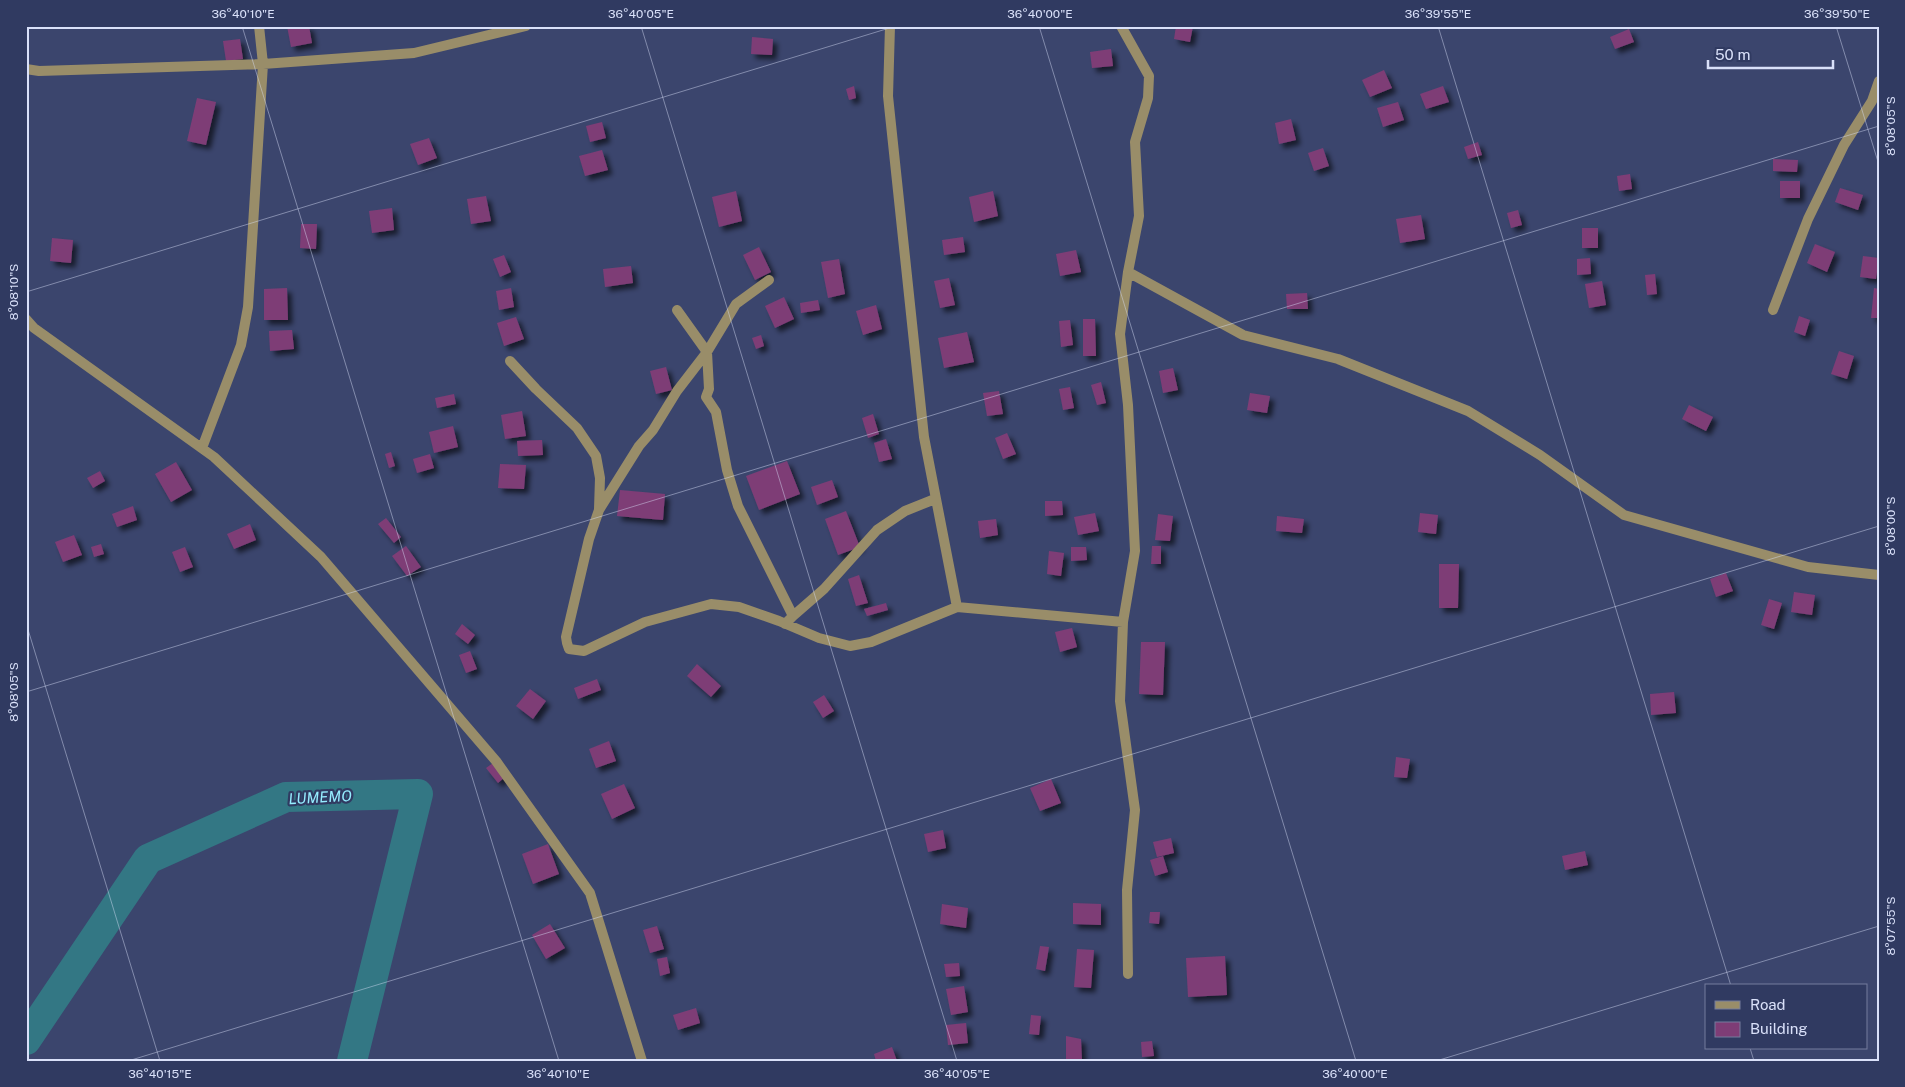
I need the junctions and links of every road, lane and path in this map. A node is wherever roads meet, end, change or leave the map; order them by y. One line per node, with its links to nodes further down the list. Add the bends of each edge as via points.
1 (259, 26): 5 (street)
2 (526, 26): 5 (street, via 414,53)
3 (890, 26): 16 (street, via 888,96 924,437)
4 (1121, 26): 8 (street, via 1149,76 1148,98 1135,142 1139,216)
5 (263, 64): 6 (street); 15 (street, via 248,307 241,344)
6 (26, 69)
7 (1879, 81): 11 (street, via 1872,101 1844,145 1808,219)
8 (1128, 272): 18 (street, via 1243,335 1338,359 1468,411 1540,455 1624,515 1808,567); 21 (street, via 1120,334 1128,405 1135,551)
9 (769, 280): 13 (street, via 736,304)
10 (677, 310): 13 (street)
11 (1773, 310)
12 (26, 319): 15 (street, via 34,328)
13 (706, 352): 17 (street, via 654,430 639,446); 20 (street, via 709,389 706,397 716,412 727,470 738,506)
14 (510, 361): 17 (street, via 577,428 596,456 600,478)
15 (202, 448): 24 (street, via 321,557 496,761 590,893)
16 (934, 499): 19 (street); 20 (street, via 905,511 877,530 824,588)
17 (599, 510): 22 (street, via 566,637 570,649 584,651 645,622 711,604 739,607)
18 (1879, 575)
19 (957, 607): 21 (street); 22 (street, via 871,642 850,646)
20 (792, 616): 22 (street)
21 (1123, 622): 23 (street, via 1120,701 1135,810 1127,890)
22 (785, 624)
23 (1128, 974)
24 (642, 1061)

